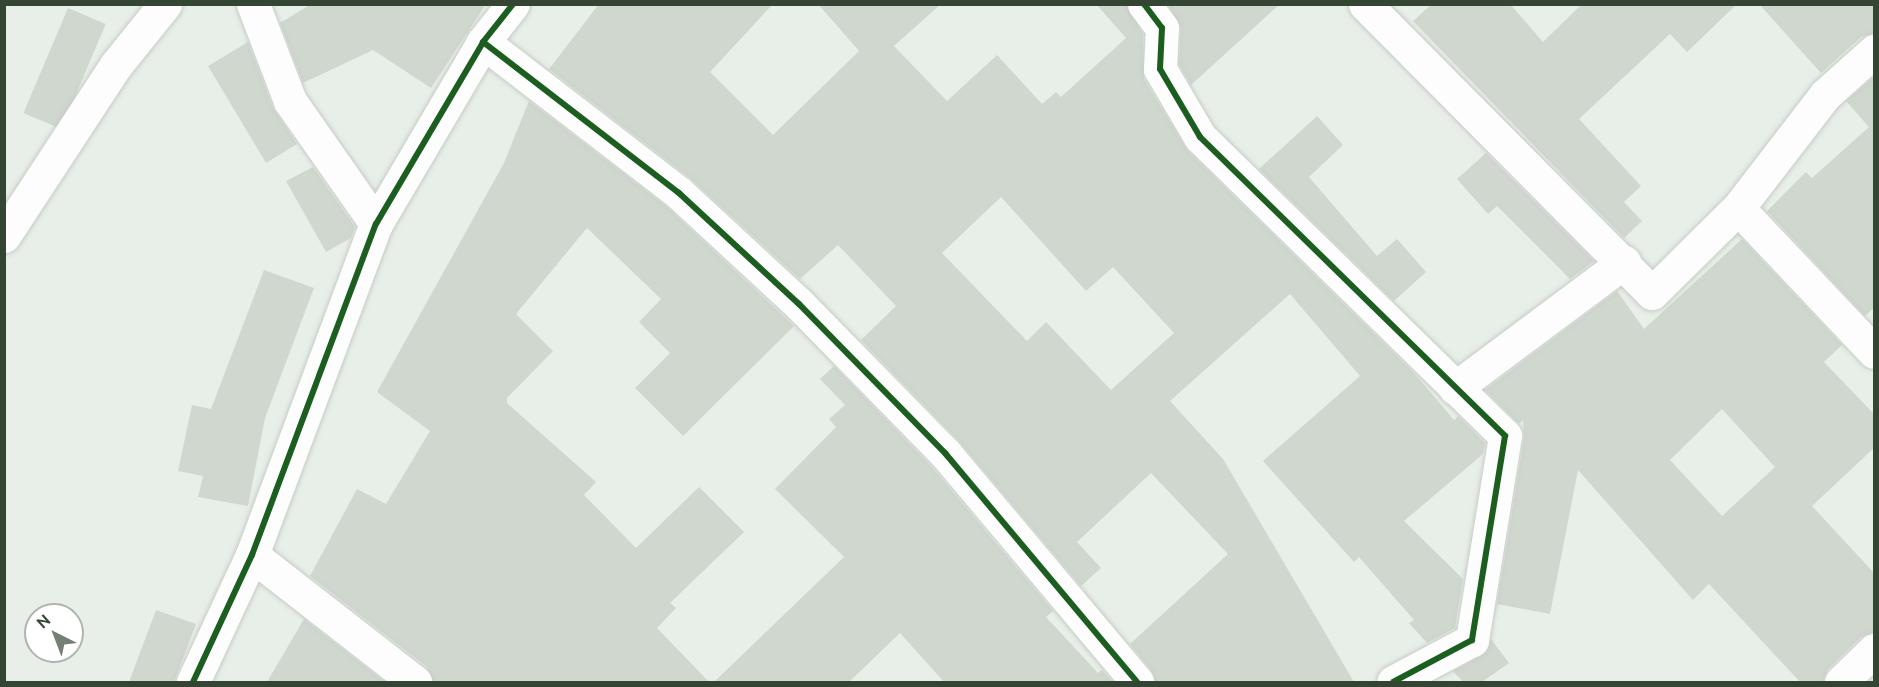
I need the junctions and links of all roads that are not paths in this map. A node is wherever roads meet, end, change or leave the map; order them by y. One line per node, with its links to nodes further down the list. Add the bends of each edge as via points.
1 (165, 4): 10 (street, via 116,65)
2 (253, 4): 9 (street, via 290,101)
3 (513, 4): 6 (street)
4 (1144, 4): 13 (street, via 1162,28 1160,69 1200,137)
5 (1365, 4): 11 (street)
6 (483, 42): 9 (street); 18 (street, via 679,193 800,304 945,453)
7 (1875, 51): 8 (street, via 1825,95)
8 (1738, 208): 11 (street, via 1652,293); 12 (street)
9 (376, 224): 14 (street)
10 (4, 236)
11 (1624, 262): 13 (street)
12 (1875, 351)
13 (1455, 388): 19 (street, via 1505,436 1472,640)
14 (252, 555): 16 (street); 17 (street)
15 (1875, 650): 20 (street)
16 (193, 682)
17 (415, 682)
18 (1137, 682)
19 (1393, 682)
20 (1841, 682)

